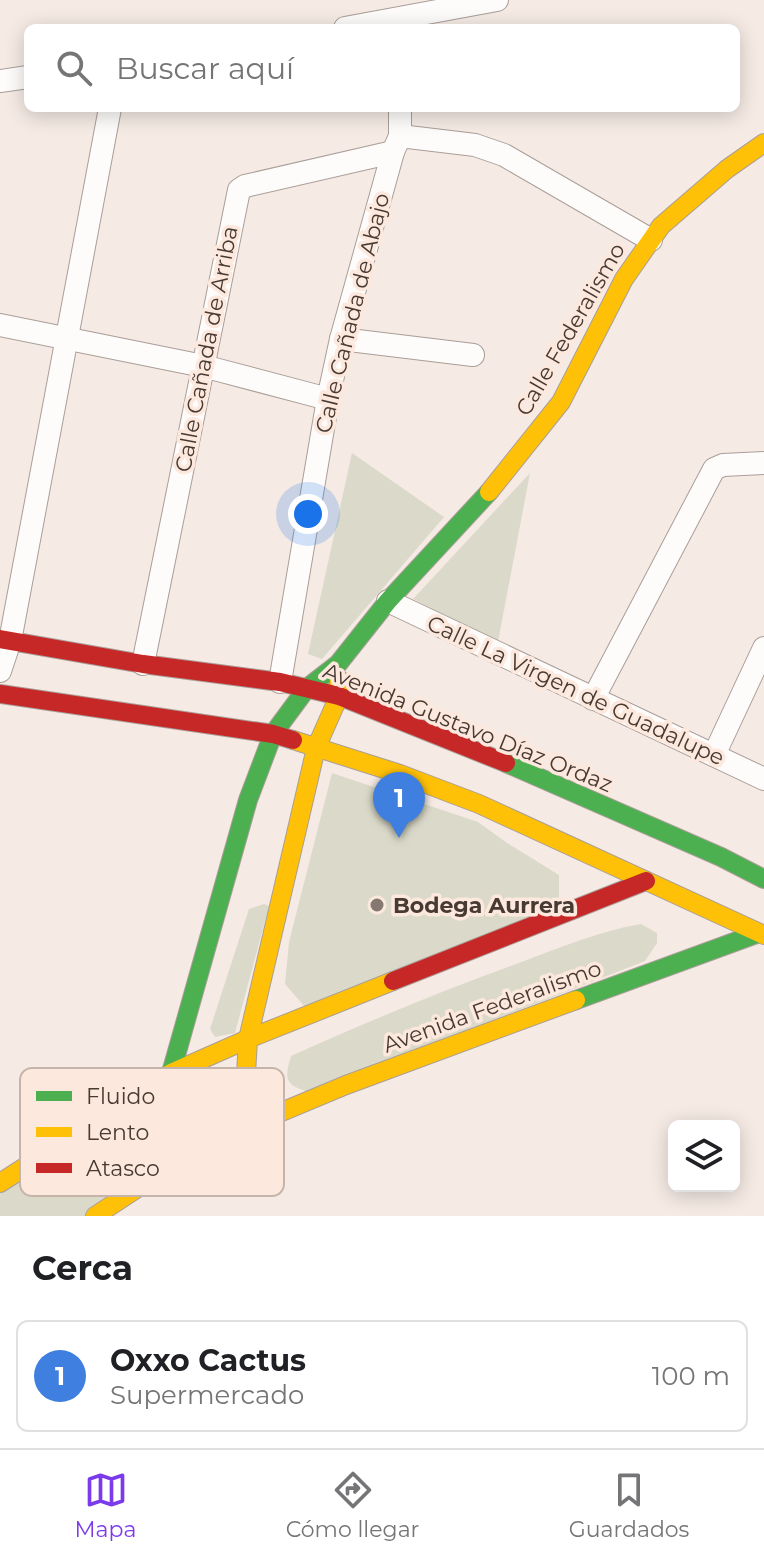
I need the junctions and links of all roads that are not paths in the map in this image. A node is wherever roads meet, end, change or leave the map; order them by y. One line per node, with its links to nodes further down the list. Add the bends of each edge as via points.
1 (497, 0): 2 (street)
2 (398, 23)
3 (24, 78): 4 (street)
4 (0, 81)
5 (109, 112): 11 (street)
6 (400, 112): 8 (street, Calle Cañada de Abajo)
7 (764, 143): 9 (street, Calle Federalismo, via 672,214)
8 (397, 144): 9 (street, via 475,145 504,155); 12 (street, Calle Cañada de Abajo); 14 (street, Calle Cañada de Arriba, via 239,190)
9 (651, 240): 17 (street, Calle Federalismo, via 624,279 561,402 500,480)
10 (0, 325): 11 (street)
11 (65, 337): 14 (street); 18 (street)
12 (341, 339): 13 (street); 15 (street, Calle Cañada de Abajo)
13 (473, 355)
14 (203, 366): 15 (street); 20 (street, Calle Cañada de Arriba)
15 (328, 399): 23 (street, Calle Cañada de Abajo)
16 (764, 463): 27 (street, via 714,469)
17 (388, 601): 21 (street, Calle Federalismo); 27 (street, Calle La Virgen de Guadalupe)
18 (5, 640): 20 (street, Avenida Gustavo Díaz Ordaz); 22 (street)
19 (764, 648): 30 (street)
20 (143, 664): 23 (street, Avenida Gustavo Díaz Ordaz)
21 (338, 664): 24 (street, Calle Federalismo); 26 (street)
22 (0, 671)
23 (280, 682): 24 (street, Avenida Gustavo Díaz Ordaz)
24 (307, 688): 26 (street, Avenida Gustavo Díaz Ordaz); 28 (street)
25 (0, 694): 28 (street)
26 (339, 696): 29 (street); 32 (street, Avenida Gustavo Díaz Ordaz, via 516,767)
27 (593, 699): 30 (street, Calle La Virgen de Guadalupe)
28 (273, 734): 29 (street); 36 (street, via 248,800)
29 (316, 748): 33 (street, via 479,804); 35 (street)
30 (714, 755): 31 (street, Calle La Virgen de Guadalupe)
31 (764, 779)
32 (764, 879)
33 (646, 881): 34 (street); 35 (street)
34 (762, 934): 39 (street, Avenida Federalismo)
35 (248, 1039): 37 (street); 38 (street)
36 (172, 1068)
37 (182, 1068)
38 (246, 1068)
39 (284, 1111)
40 (20, 1170): 41 (street)
41 (0, 1183)
42 (126, 1196): 43 (street, Avenida Federalismo)
43 (95, 1216)

